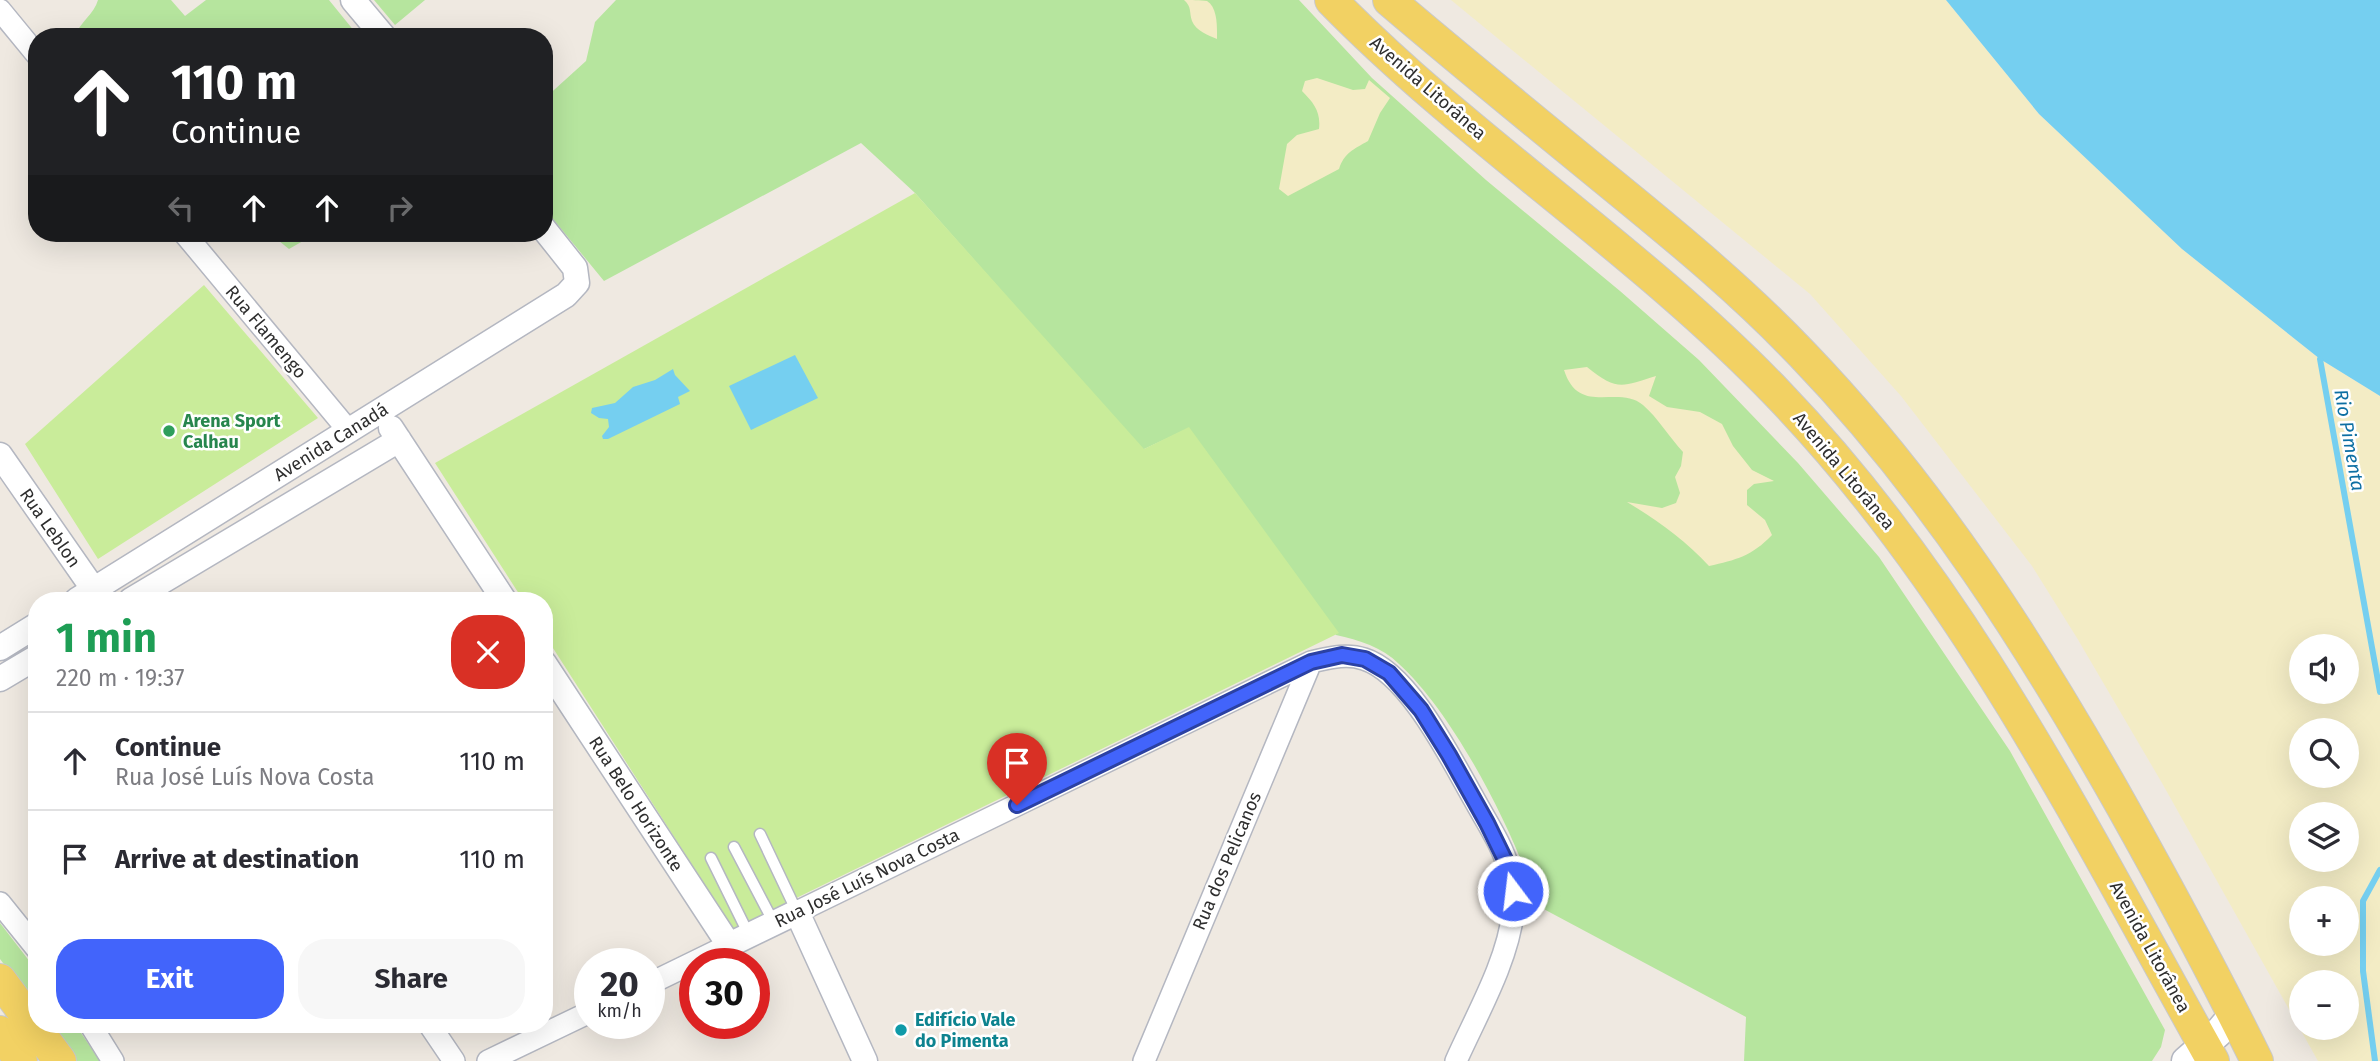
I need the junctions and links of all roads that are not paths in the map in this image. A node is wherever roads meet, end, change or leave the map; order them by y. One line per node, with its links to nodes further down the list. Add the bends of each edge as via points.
1 (353, 0): 5 (street)
2 (1331, 0): 44 (main road, Avenida Litorânea, via 1434,96 1732,346 1832,453 1929,578 2047,761)
3 (1389, 2): 35 (main road, via 1713,268 1801,353 1879,440 1964,551 2039,663)
4 (0, 10): 6 (street)
5 (376, 28)
6 (28, 44)
7 (553, 240): 9 (street, Avenida Canadá, via 578,278 573,290)
8 (191, 242): 10 (street, Rua Flamengo)
9 (380, 411): 10 (street, Avenida Canadá); 11 (street)
10 (348, 430): 13 (street, Avenida Canadá)
11 (399, 440): 17 (street, Avenida Canadá); 18 (street)
12 (0, 455): 14 (street, Rua Leblon)
13 (126, 569): 15 (street, Avenida Canadá); 16 (street)
14 (87, 592)
15 (96, 592)
16 (137, 592)
17 (150, 592)
18 (499, 592)
19 (28, 631): 20 (street)
20 (0, 648)
21 (28, 662): 24 (street)
22 (1311, 662): 29 (street, Rua José Luís Nova Costa); 51 (street, Rua dos Pelicanos); 52 (street, Rua José Luís Nova Costa, via 1342,655 1365,659 1389,673 1421,710 1449,755 1509,868 1513,912 1509,933)
23 (553, 676): 32 (street, Rua Belo Horizonte)
24 (0, 679)
25 (760, 834): 29 (lane)
26 (734, 847): 30 (lane)
27 (711, 858): 32 (lane)
28 (0, 903): 31 (street)
29 (797, 912): 30 (street, Rua José Luís Nova Costa); 50 (street)
30 (774, 923): 32 (street, Rua José Luís Nova Costa)
31 (28, 938)
32 (739, 940): 33 (street, Rua José Luís Nova Costa)
33 (665, 976)
34 (0, 980): 36 (main road)
35 (2234, 1014): 44 (main road); 53 (main road)
36 (28, 1018)
37 (574, 1020): 38 (street)
38 (553, 1030)
39 (0, 1032): 45 (main road)
40 (39, 1033): 46 (main road)
41 (96, 1033): 47 (street)
42 (435, 1033): 48 (street)
43 (547, 1033): 49 (street)
44 (2201, 1056)
45 (21, 1061)
46 (60, 1061)
47 (113, 1061)
48 (454, 1061)
49 (489, 1061)
50 (865, 1061)
51 (1143, 1061)
52 (1456, 1061)
53 (2257, 1061)

